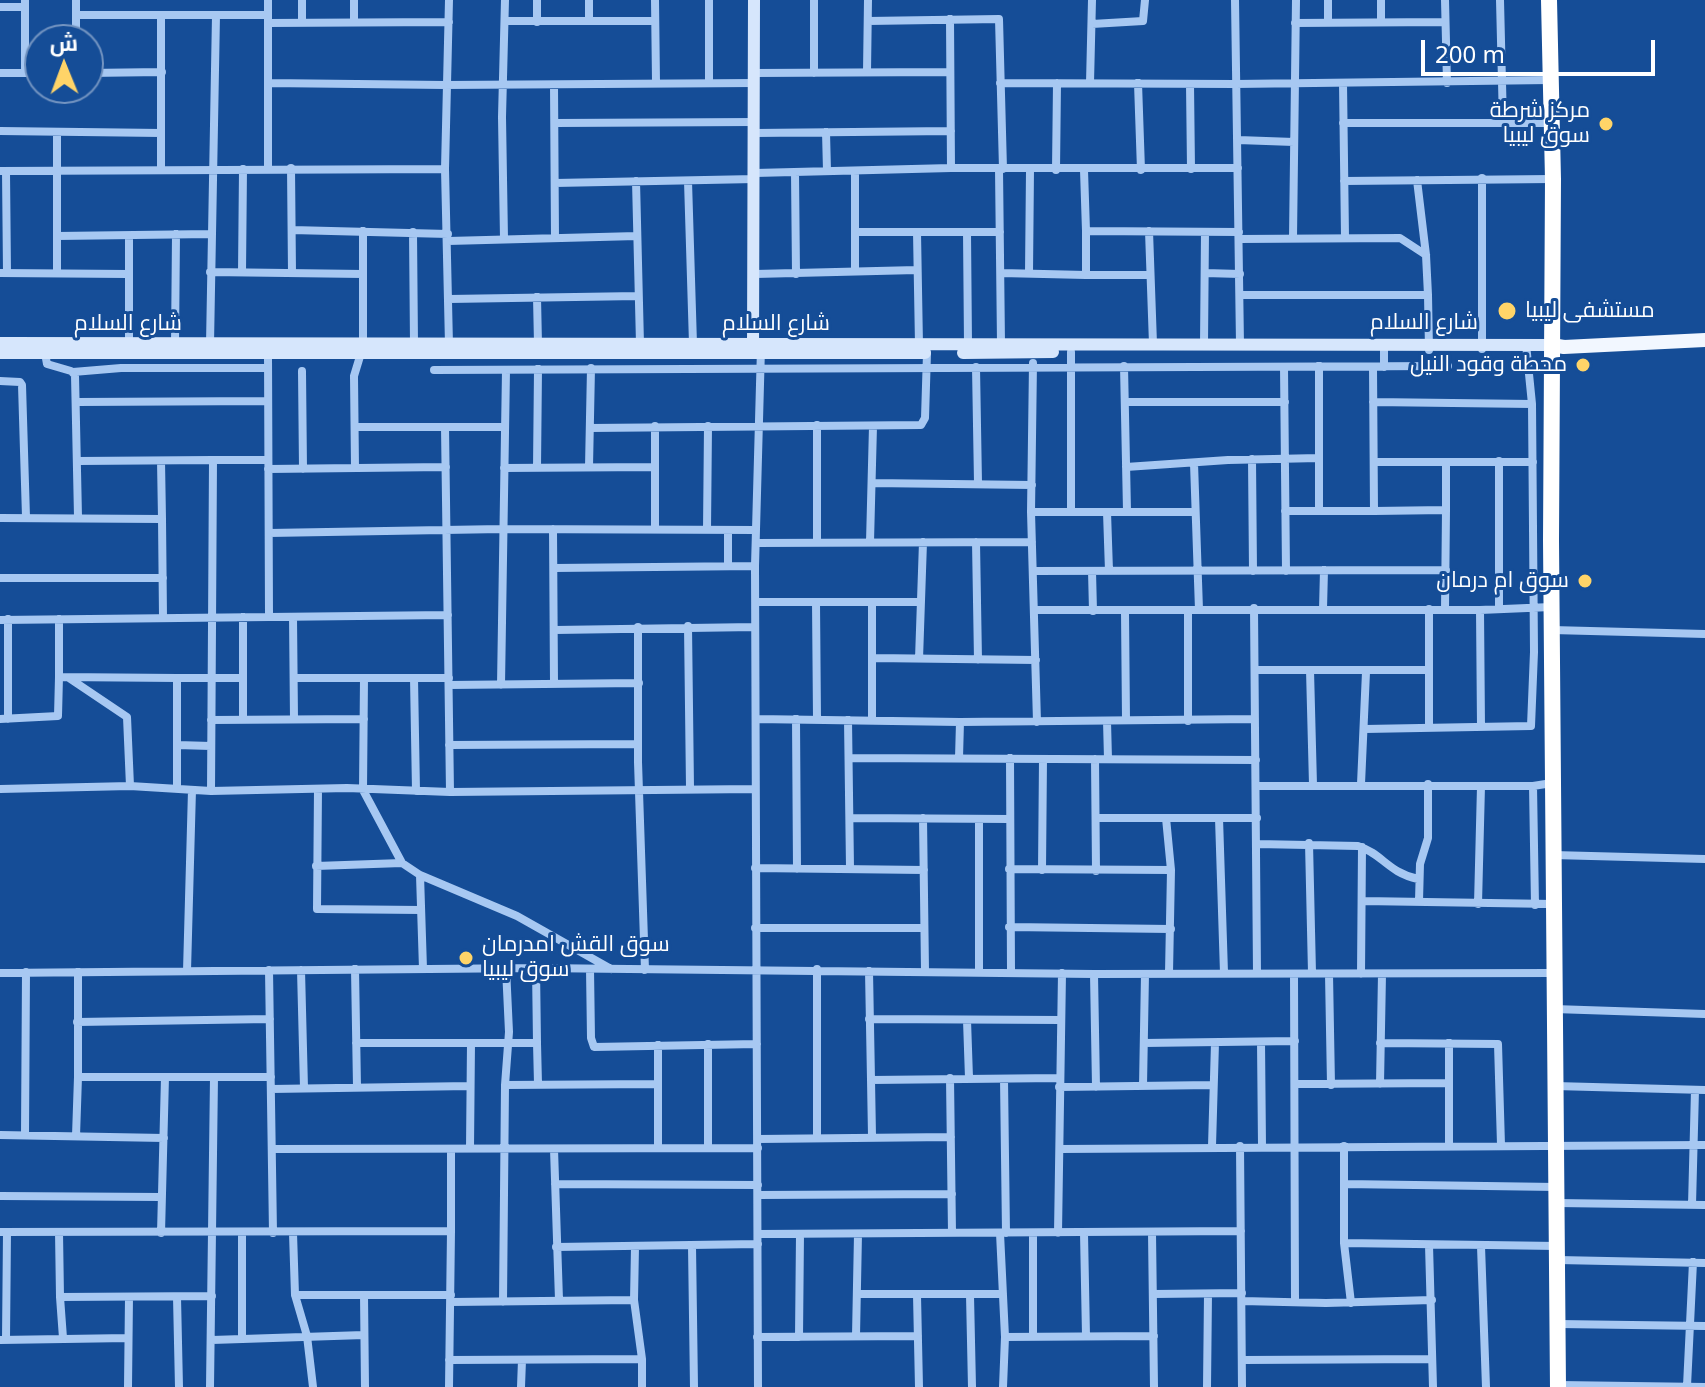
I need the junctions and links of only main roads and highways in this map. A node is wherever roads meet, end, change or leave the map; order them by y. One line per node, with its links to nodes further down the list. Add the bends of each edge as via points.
1 (754, 0): 8 (main road)
2 (1549, 0): 6 (highway)
3 (1705, 340): 6 (main road)
4 (0, 343): 7 (main road, شارع السلام)
5 (1384, 347): 6 (main road, شارع السلام); 9 (main road, شارع السلام, via 1033,353); 9 (main road, شارع السلام, via 968,344)
6 (1556, 347): 11 (highway, via 1551,607)
7 (362, 348): 8 (main road, شارع السلام); 8 (main road, شارع السلام, via 693,344); 10 (main road, شارع السلام)
8 (757, 349): 9 (main road, شارع السلام)
9 (923, 349)
10 (0, 353)
11 (1558, 1386)

